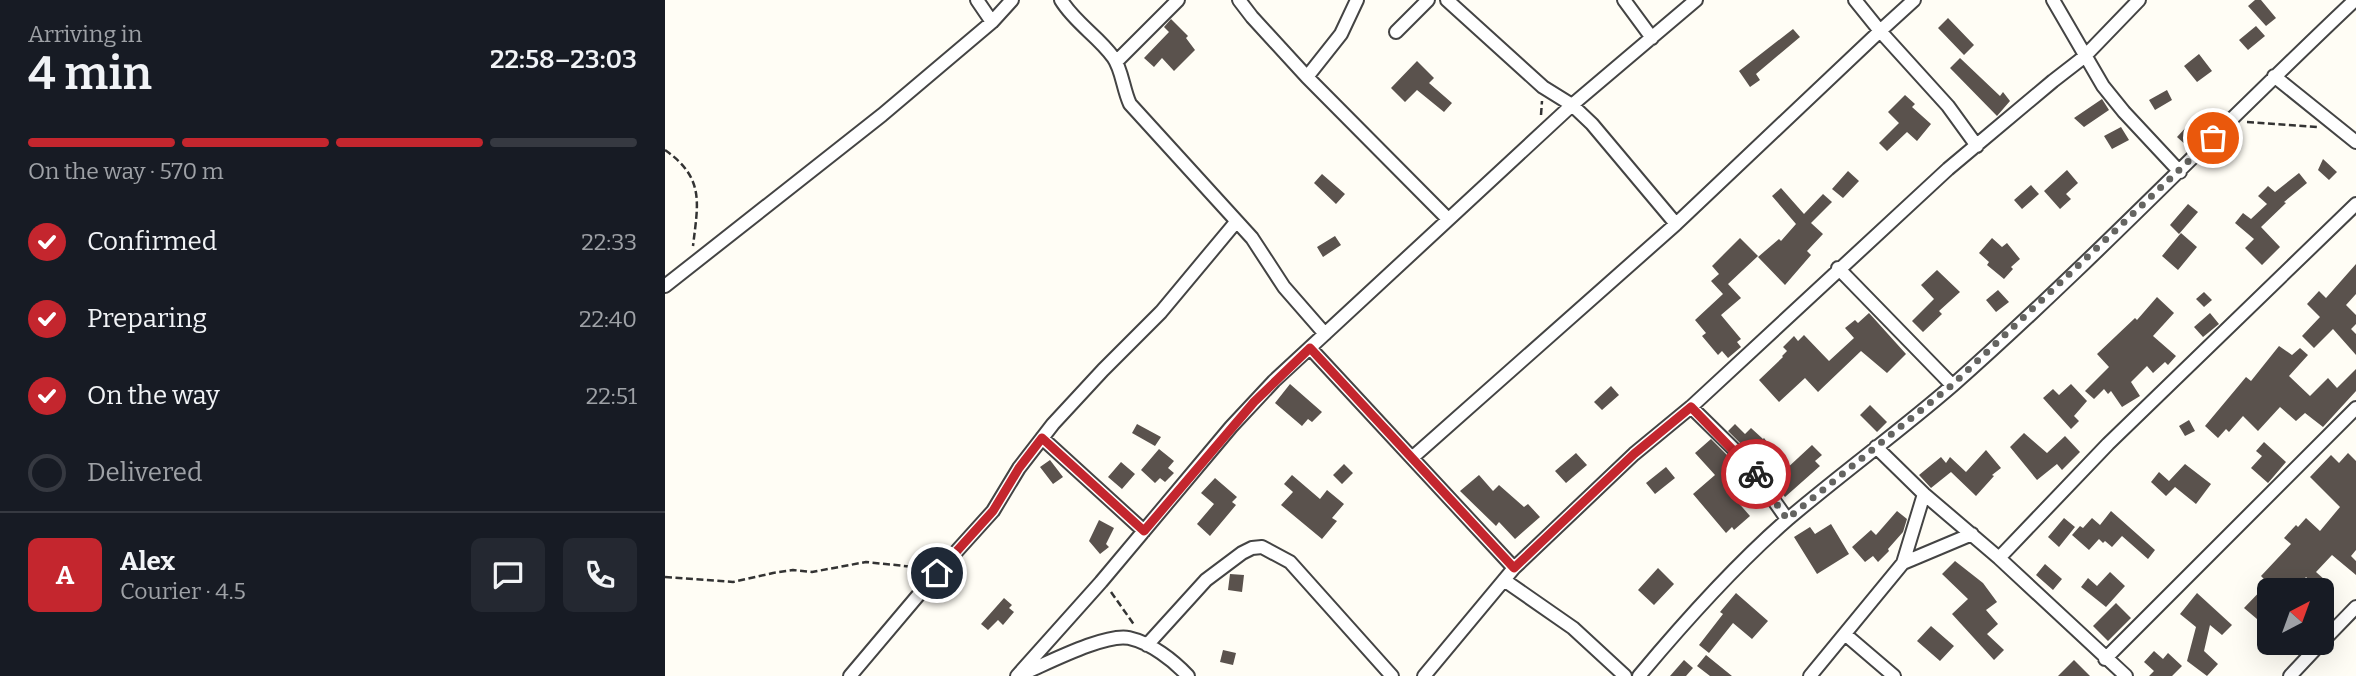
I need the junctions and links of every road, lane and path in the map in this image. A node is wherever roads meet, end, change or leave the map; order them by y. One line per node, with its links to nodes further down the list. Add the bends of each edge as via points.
1 (977, 0): 16 (street)
2 (1013, 0): 16 (street)
3 (1061, 0): 21 (street)
4 (1178, 0): 21 (street)
5 (1239, 0): 23 (street)
6 (1357, 0): 23 (street, via 1341,34)
7 (1428, 0): 18 (street)
8 (1624, 0): 19 (street)
9 (1696, 0): 19 (street)
10 (1855, 0): 17 (street)
11 (1914, 0): 17 (street)
12 (2053, 0): 20 (street)
13 (2139, 0): 20 (street)
14 (2355, 0): 22 (street)
15 (1452, 2): 24 (street)
16 (992, 22): 37 (street)
17 (1880, 31): 30 (street, via 1948,106); 36 (street)
18 (1396, 32)
19 (1652, 38): 25 (street)
20 (2084, 57): 30 (street); 32 (street, via 2123,112)
21 (1116, 62): 35 (street, via 1130,104)
22 (2274, 76): 26 (street); 27 (street)
23 (1307, 77): 34 (street)
24 (1543, 87): 25 (street); 28 (path)
25 (1571, 105): 28 (street); 36 (street)
26 (2229, 121): 27 (path); 32 (street)
27 (2339, 128): 29 (street)
28 (1540, 135): 34 (street)
29 (2356, 142)
30 (1977, 146): 38 (street)
31 (665, 150): 37 (path, via 694,181 697,216)
32 (2180, 172): 42 (street)
33 (2356, 204): 52 (street, via 2108,444)
34 (1448, 219): 40 (street)
35 (1236, 222): 40 (street); 45 (street, via 1170,303)
36 (1676, 224): 47 (street)
37 (691, 265): 39 (street)
38 (1838, 268): 42 (street); 43 (street)
39 (665, 286)
40 (1325, 334): 41 (street)
41 (1310, 348): 47 (street); 50 (street, via 1246,411)
42 (1952, 385): 46 (street)
43 (1691, 407): 49 (street, via 1745,461); 54 (street, via 1634,454)
44 (2356, 408): 64 (street)
45 (1042, 438): 50 (street); 55 (street, via 993,511)
46 (1876, 447): 48 (street); 49 (street)
47 (1413, 457): 54 (street)
48 (1924, 494): 51 (street); 53 (street)
49 (1787, 519): 71 (street, via 1682,624)
50 (1144, 531): 58 (street)
51 (1972, 534): 52 (street); 53 (street)
52 (1999, 558): 64 (street)
53 (1903, 563): 61 (street)
54 (1514, 568): 57 (street)
55 (937, 573): 56 (path, via 912,565 866,562 733,582); 65 (street)
56 (665, 577)
57 (1504, 580): 69 (street); 70 (street, via 1573,628)
58 (1101, 582): 62 (path); 66 (street)
59 (2356, 607): 60 (street)
60 (2335, 629)
61 (1846, 635): 72 (street); 73 (street)
62 (1147, 645): 66 (street, via 1114,638); 67 (street); 68 (street, via 1206,580 1243,553 1262,547 1290,562)
63 (2310, 655): 75 (street)
64 (2105, 659): 74 (street)
65 (850, 676)
66 (1018, 676)
67 (1188, 676)
68 (1392, 676)
69 (1424, 676)
70 (1625, 676)
71 (1639, 676)
72 (1810, 676)
73 (1894, 676)
74 (2126, 676)
75 (2290, 676)

